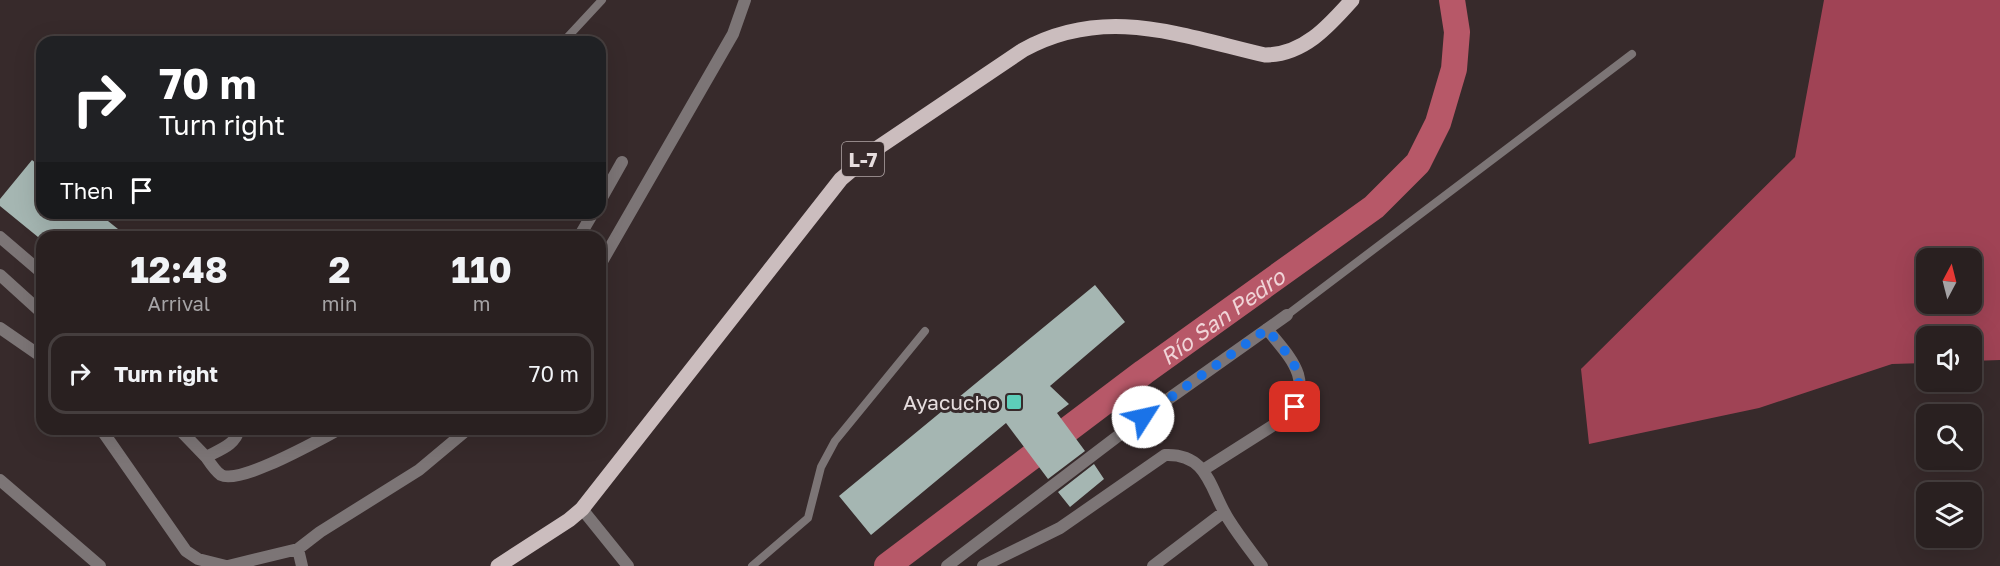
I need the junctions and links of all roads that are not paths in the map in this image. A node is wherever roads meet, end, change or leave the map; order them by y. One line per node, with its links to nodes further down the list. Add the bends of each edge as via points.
1 (602, 0): 4 (lane)
2 (745, 0): 9 (street, via 734,34)
3 (1352, 0): 26 (main road, L-7, via 1321,33 1278,55 1124,25 1082,27 1048,36 1001,64 879,147 841,179)
4 (569, 36)
5 (1632, 54): 13 (lane)
6 (622, 162): 7 (street)
7 (606, 190)
8 (0, 237): 10 (street)
9 (606, 255)
10 (36, 268)
11 (0, 275): 12 (street)
12 (36, 308)
13 (1287, 315): 15 (street)
14 (0, 328): 17 (street)
15 (1267, 329): 24 (street, via 1299,370 1300,390 1295,407 1288,416); 35 (street)
16 (925, 331): 34 (lane, via 834,441 822,466 808,518)
17 (36, 353)
18 (105, 435): 30 (street, via 186,551 198,559)
19 (185, 435): 23 (street)
20 (238, 435): 23 (street, via 228,446)
21 (328, 435): 23 (street, via 268,466 229,477 220,475)
22 (461, 435): 28 (street, via 418,470)
23 (206, 457)
24 (1203, 470): 27 (street); 36 (street, via 1178,454 1165,455 1060,528)
25 (0, 480): 29 (street)
26 (582, 509): 32 (main road, L-7); 33 (street)
27 (1224, 512): 37 (street); 38 (street)
28 (298, 549): 30 (street); 31 (street)
29 (100, 566)
30 (227, 566)
31 (302, 566)
32 (498, 566)
33 (628, 566)
34 (752, 566)
35 (946, 566)
36 (983, 566)
37 (1153, 566)
38 (1262, 566)

